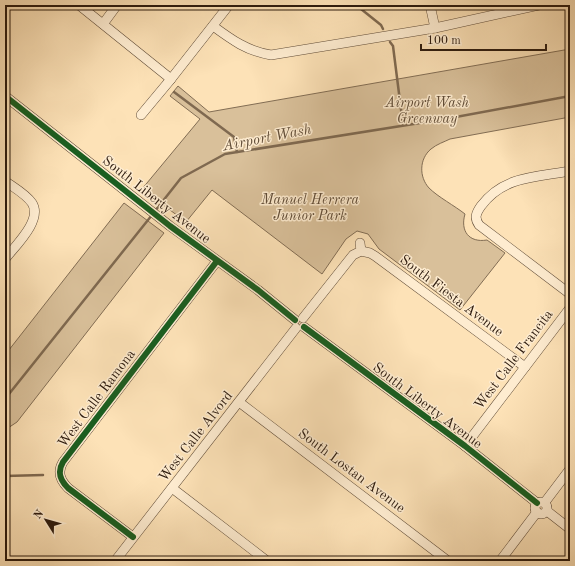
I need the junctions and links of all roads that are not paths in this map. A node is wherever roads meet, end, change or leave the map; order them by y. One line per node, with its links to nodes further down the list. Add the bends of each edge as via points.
1 (79, 5): 6 (street)
2 (117, 5): 6 (street)
3 (229, 5): 7 (street)
4 (430, 5): 8 (street)
5 (540, 5): 8 (street)
6 (102, 24): 9 (street)
7 (213, 26): 8 (street, via 250,50 271,54); 9 (street)
8 (435, 28)
9 (171, 79): 11 (street)
10 (5, 96): 16 (street, South Liberty Avenue)
11 (140, 115)
12 (570, 171): 17 (street, via 514,181 497,189 479,207 475,223)
13 (5, 181): 15 (street, via 29,199 36,211 31,225)
14 (360, 247): 19 (street, West Calle Alvord); 20 (street, South Fiesta Avenue)
15 (5, 259)
16 (217, 261): 19 (street, South Liberty Avenue); 27 (street, West Calle Ramona, via 56,474 68,488)
17 (570, 294)
18 (570, 308): 20 (street, West Calle Francita)
19 (300, 323): 21 (street, West Calle Alvord); 22 (street, South Liberty Avenue)
20 (525, 367): 22 (street, West Calle Francita)
21 (239, 402): 24 (street, West Calle Alvord); 30 (street, South Lostan Avenue)
22 (465, 446): 25 (street, South Liberty Avenue)
23 (570, 469): 25 (street)
24 (172, 488): 27 (street, West Calle Alvord); 29 (street)
25 (541, 507): 26 (street, South Liberty Avenue); 31 (street)
26 (570, 530)
27 (133, 538): 28 (street, West Calle Alvord)
28 (115, 561)
29 (268, 561)
30 (448, 561)
31 (500, 561)

